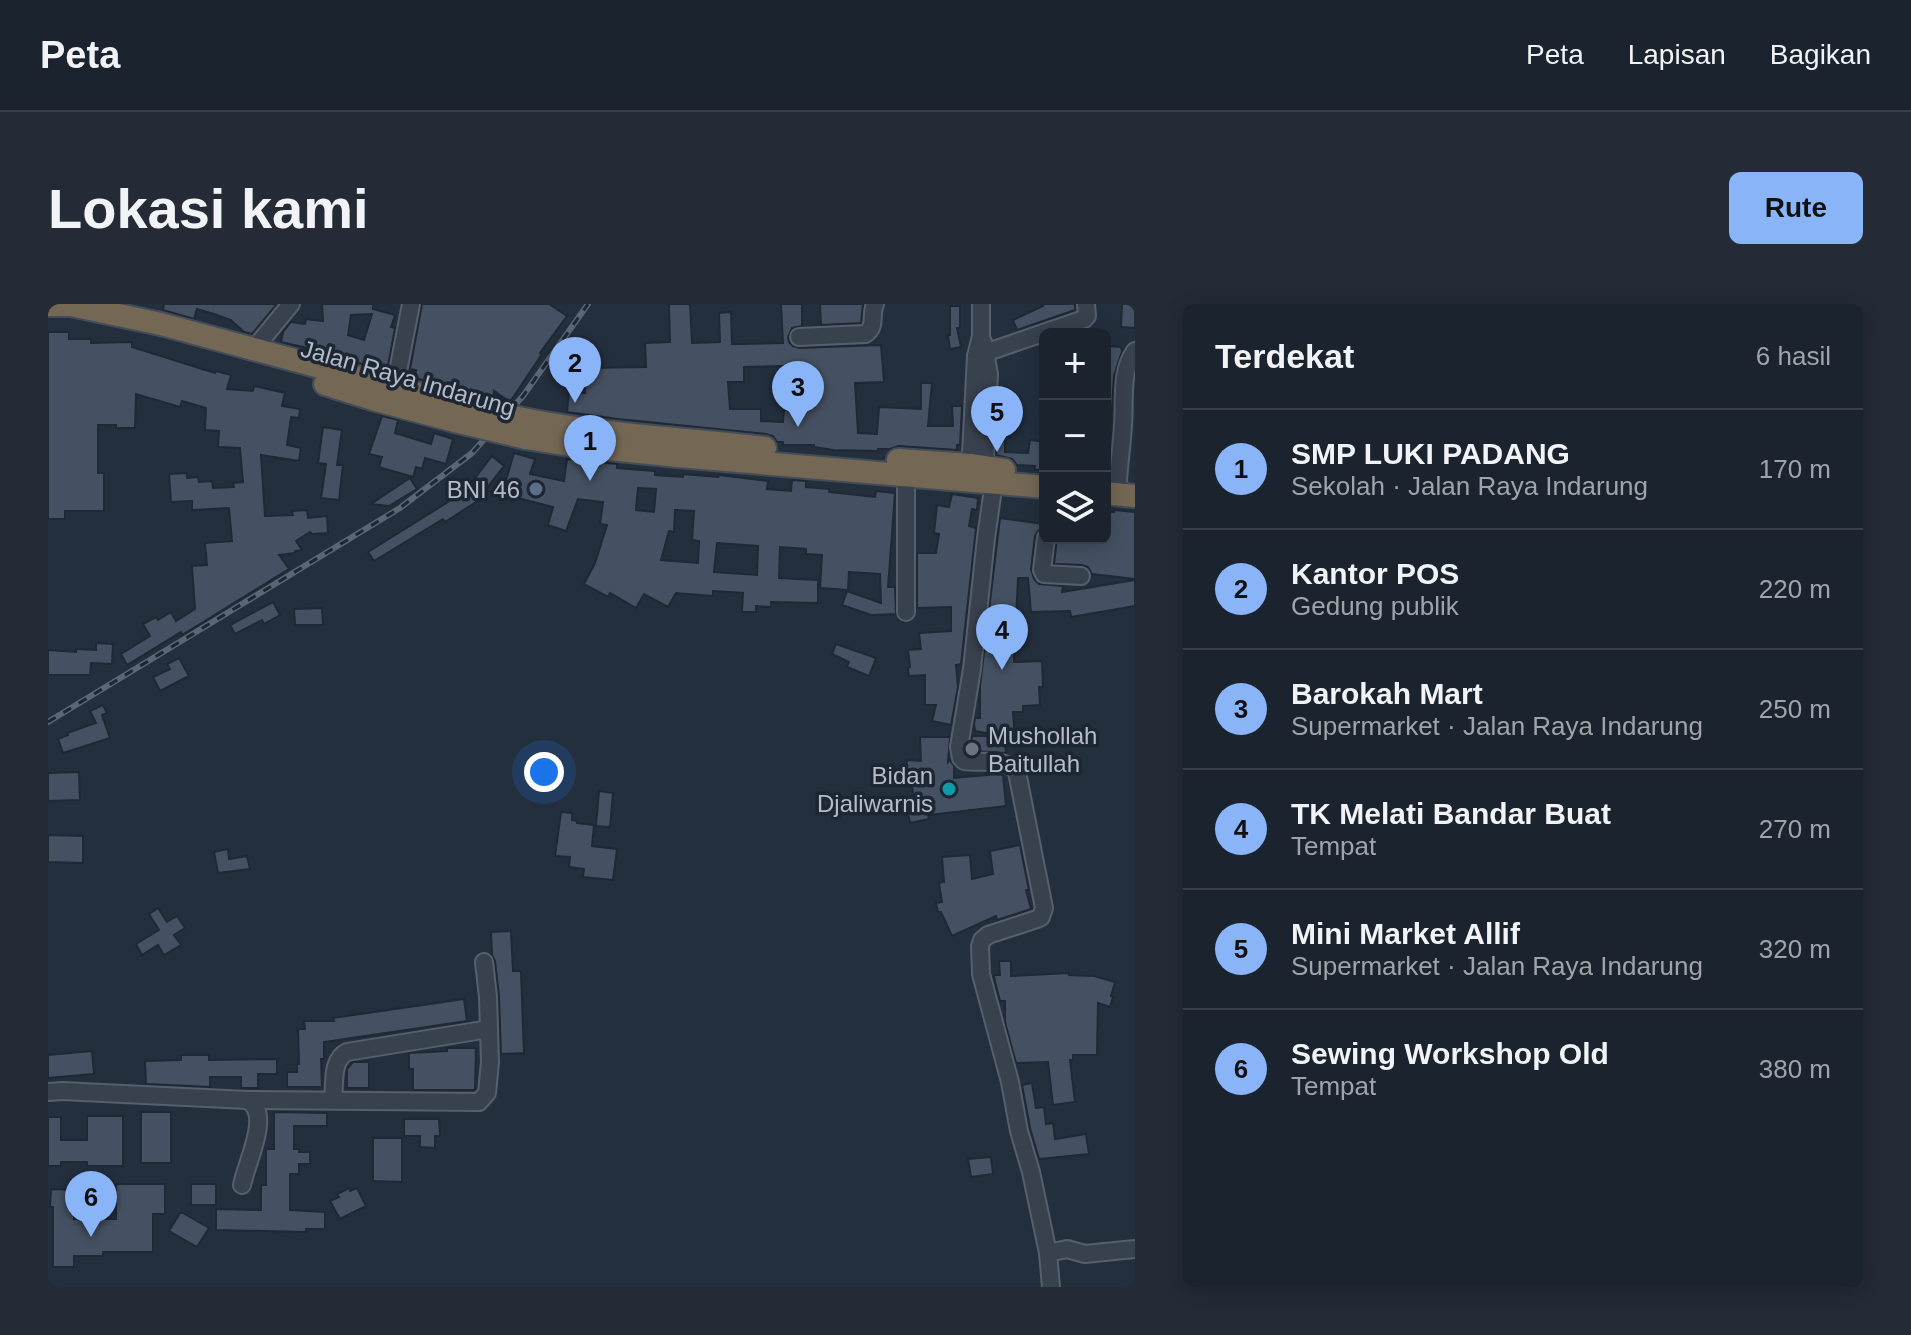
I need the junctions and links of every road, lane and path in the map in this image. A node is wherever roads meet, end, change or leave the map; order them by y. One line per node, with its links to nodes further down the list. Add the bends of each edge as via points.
1 (291, 304): 9 (street)
2 (411, 304): 12 (street)
3 (875, 304): 8 (street, via 871,330 865,334)
4 (981, 304): 11 (street)
5 (1086, 304): 11 (street, via 1084,319)
6 (48, 305): 9 (highway, Jalan Raya Indarung, via 115,314)
7 (48, 320): 12 (highway, Jalan Raya Indarung, via 133,330)
8 (799, 337)
9 (254, 349): 12 (highway, Jalan Raya Indarung)
10 (1135, 351): 18 (street, via 1125,379)
11 (982, 355): 16 (street)
12 (405, 396): 13 (highway, Jalan Raya Indarung, bridge, via 527,429 596,432)
13 (745, 453): 15 (highway, Jalan Raya Indarung); 16 (highway, Jalan Raya Indarung, via 825,455)
14 (1039, 474): 16 (highway, Jalan Raya Indarung)
15 (906, 475): 16 (highway, Jalan Raya Indarung); 21 (street)
16 (983, 475): 17 (highway, Jalan Raya Indarung); 29 (street, via 986,538 959,747 964,761 1006,763 1017,772 1044,908 1041,917 988,935 980,946 981,974)
17 (1039, 486)
18 (1120, 487)
19 (1045, 544): 20 (street, via 1044,574)
20 (1081, 576)
21 (906, 612)
22 (484, 962): 23 (street)
23 (489, 1029): 26 (street, via 340,1055); 26 (street, via 487,1093 479,1102)
24 (48, 1092): 25 (street)
25 (247, 1100): 26 (street); 27 (street, via 257,1109 257,1130)
26 (333, 1100)
27 (242, 1185)
28 (1135, 1249): 29 (street)
29 (1048, 1253): 30 (street)
30 (1051, 1287)

